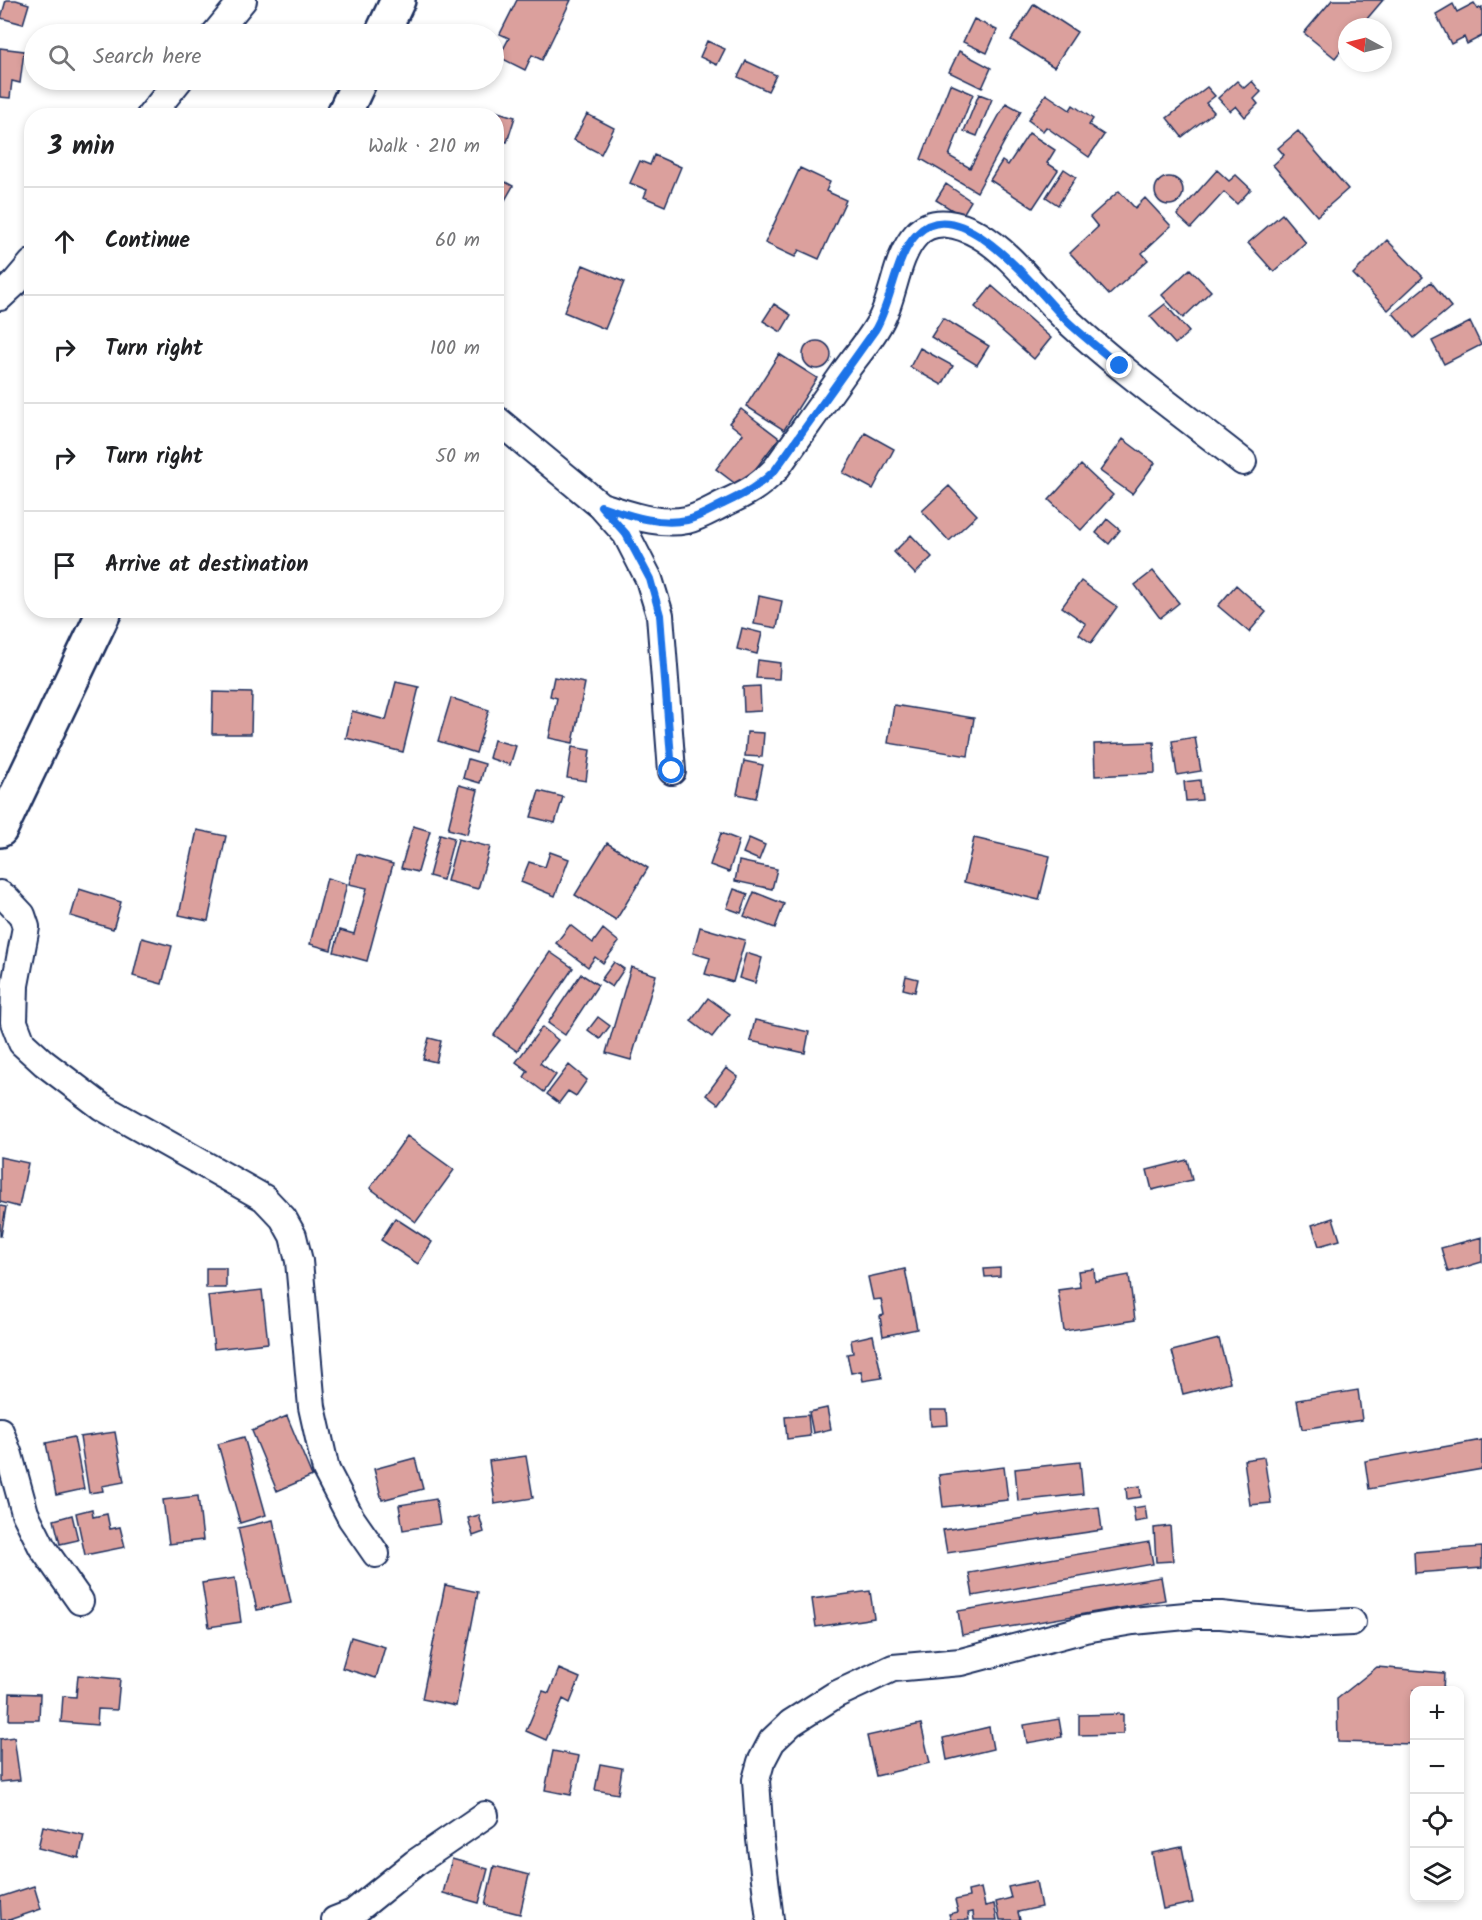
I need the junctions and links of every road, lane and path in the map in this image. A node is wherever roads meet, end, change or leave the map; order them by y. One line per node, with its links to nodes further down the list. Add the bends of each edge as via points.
1 (243, 0): 3 (street)
2 (398, 0): 4 (main road)
3 (223, 24)
4 (387, 24)
5 (171, 90): 7 (street)
6 (355, 90): 8 (main road)
7 (156, 108)
8 (347, 108)
9 (24, 272): 10 (street)
10 (0, 297)
11 (504, 426): 13 (street)
12 (1243, 462): 13 (street, via 1068,322 999,249 979,234 959,226 935,224 916,235 906,251 879,324 765,480 689,520 645,519)
13 (601, 506): 15 (street, via 626,534 650,579 660,615)
14 (101, 618): 16 (main road)
15 (672, 771)
16 (0, 830)
17 (0, 894): 19 (street, via 22,915 26,927 15,985 14,1022 22,1043 102,1107 264,1198 283,1218 299,1261 312,1407 326,1470 351,1518)
18 (0, 1431): 20 (street, via 25,1513 42,1548)
19 (376, 1554)
20 (80, 1601)
21 (1353, 1622): 24 (street, via 1308,1624 1221,1615 1133,1621 1085,1629 961,1662 893,1668 835,1695 771,1741 761,1762 756,1780)
22 (485, 1815): 23 (street, via 415,1863 353,1913)
23 (335, 1920)
24 (770, 1920)

